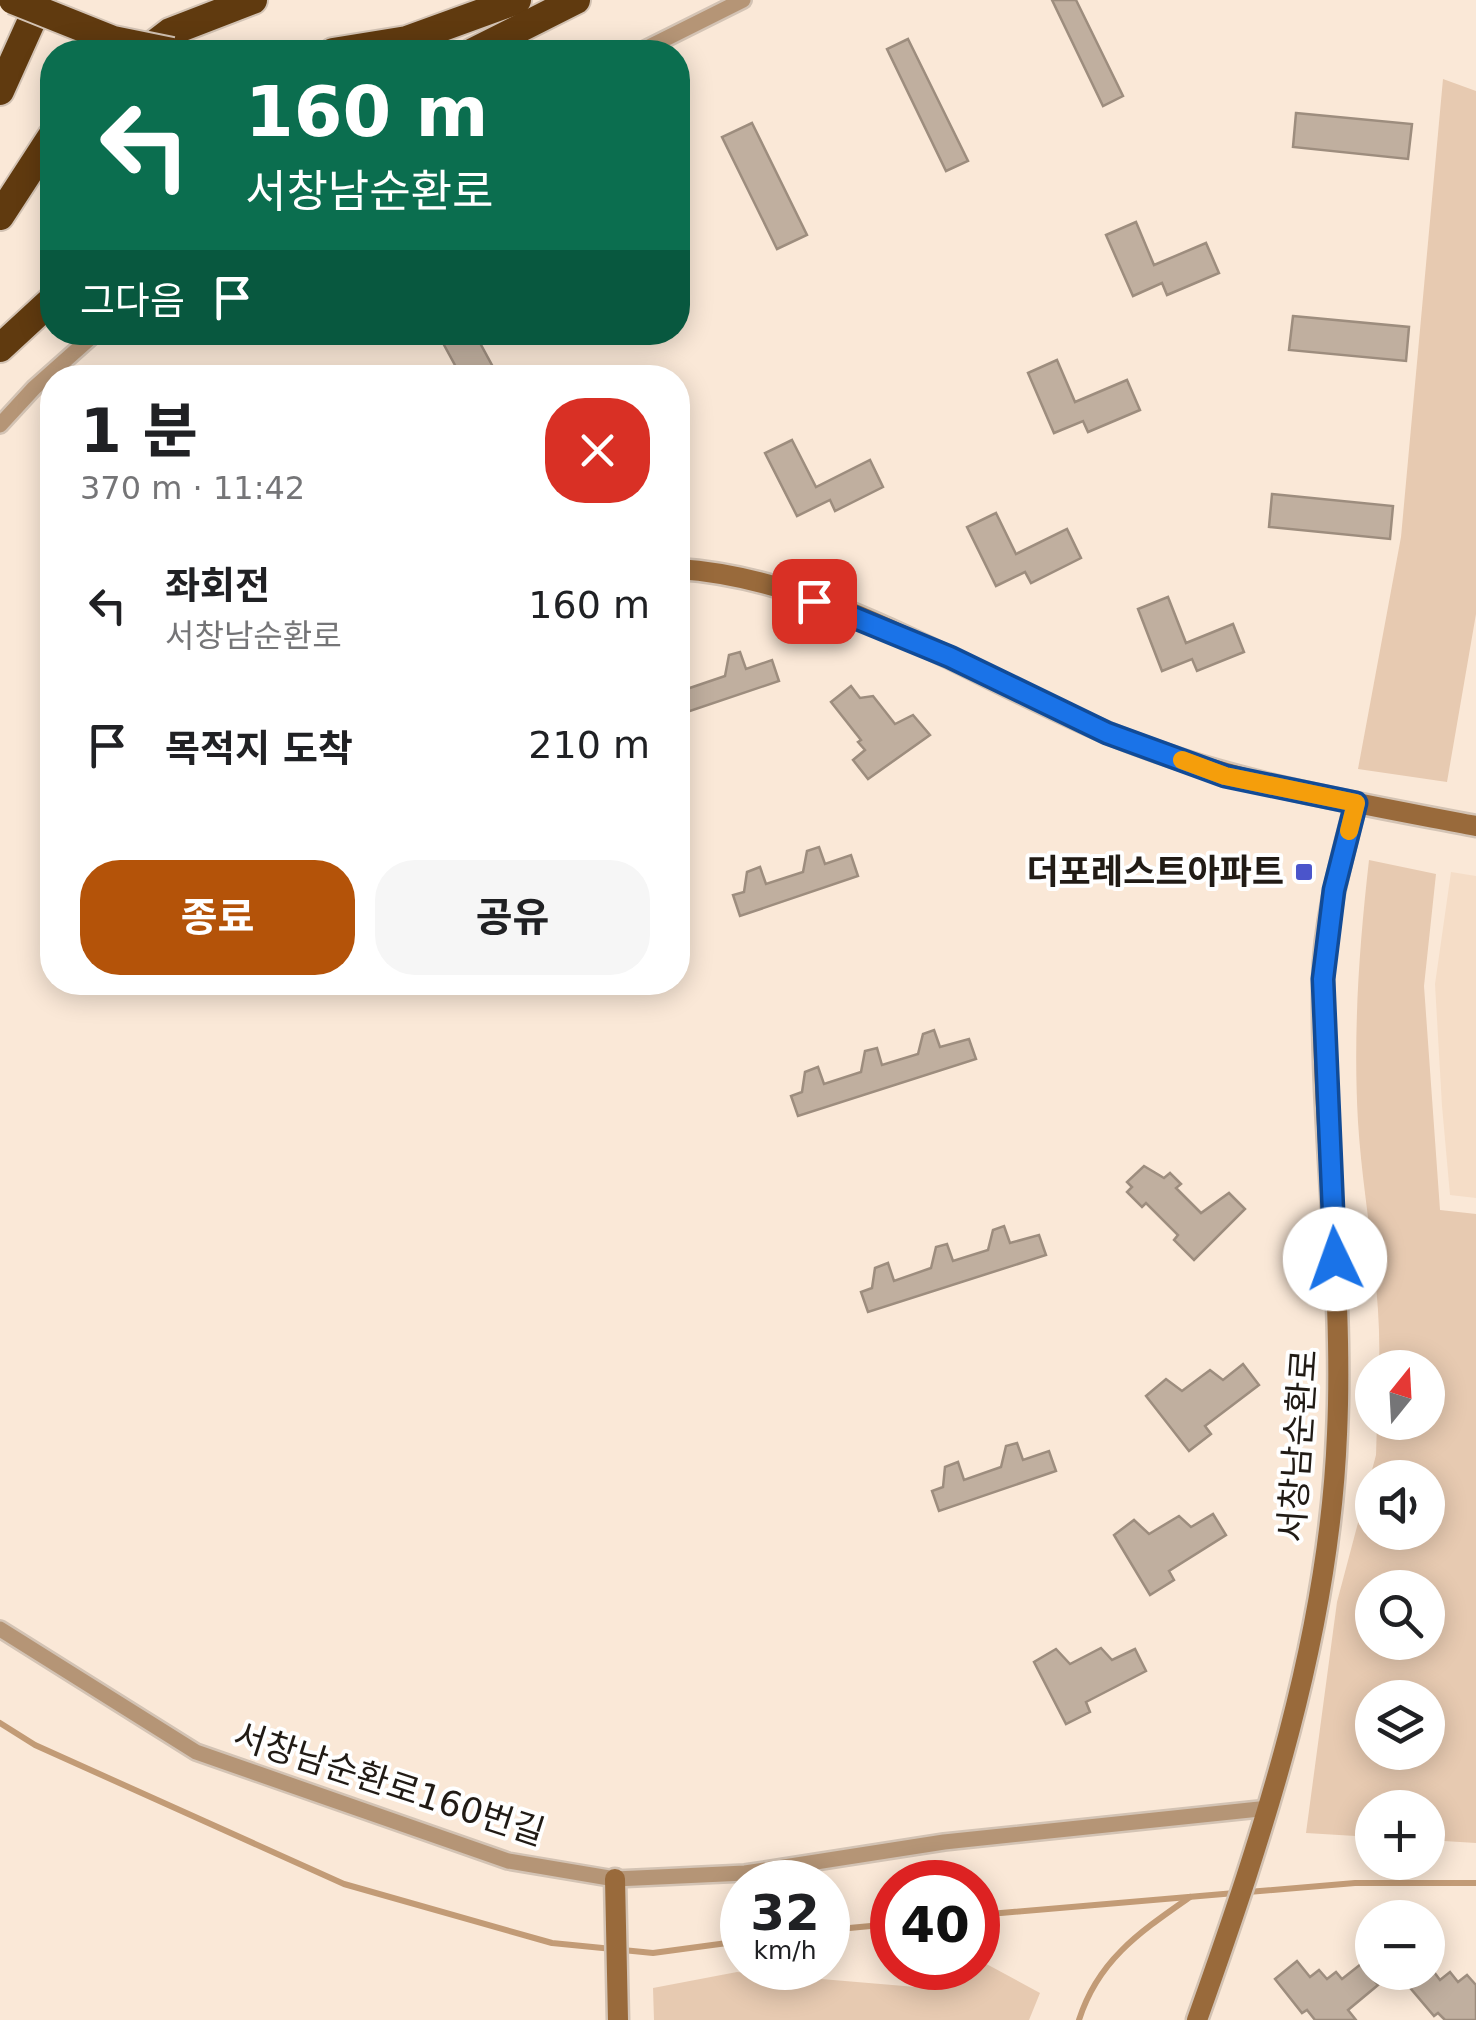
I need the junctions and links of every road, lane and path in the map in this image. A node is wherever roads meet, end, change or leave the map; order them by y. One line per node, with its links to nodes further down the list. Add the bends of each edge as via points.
1 (12, 0): 7 (highway, bridge)
2 (41, 0): 12 (highway)
3 (253, 0): 8 (highway)
4 (518, 0): 9 (highway)
5 (576, 0): 10 (highway)
6 (743, 0): 11 (street)
7 (113, 40)
8 (160, 40)
9 (407, 40)
10 (497, 40)
11 (663, 40)
12 (0, 91)
13 (40, 154): 14 (highway)
14 (0, 216)
15 (40, 311): 17 (highway)
16 (82, 345): 18 (street)
17 (0, 348)
18 (60, 365)
19 (40, 383): 20 (street)
20 (0, 425)
21 (690, 571): 22 (street, via 814,601 1107,733 1225,776)
22 (1356, 803): 23 (street); 25 (street, 서창남순환로, via 1334,890 1323,979 1338,1436 1300,1688)
23 (1476, 826)
24 (0, 1629): 26 (street, 서창남순환로160번길, via 196,1752 508,1861)
25 (1269, 1808): 26 (street, 서창남순환로160번길, via 944,1842 745,1873); 28 (street, 서창남순환로)
26 (615, 1879): 27 (street)
27 (618, 2020)
28 (1198, 2020)

